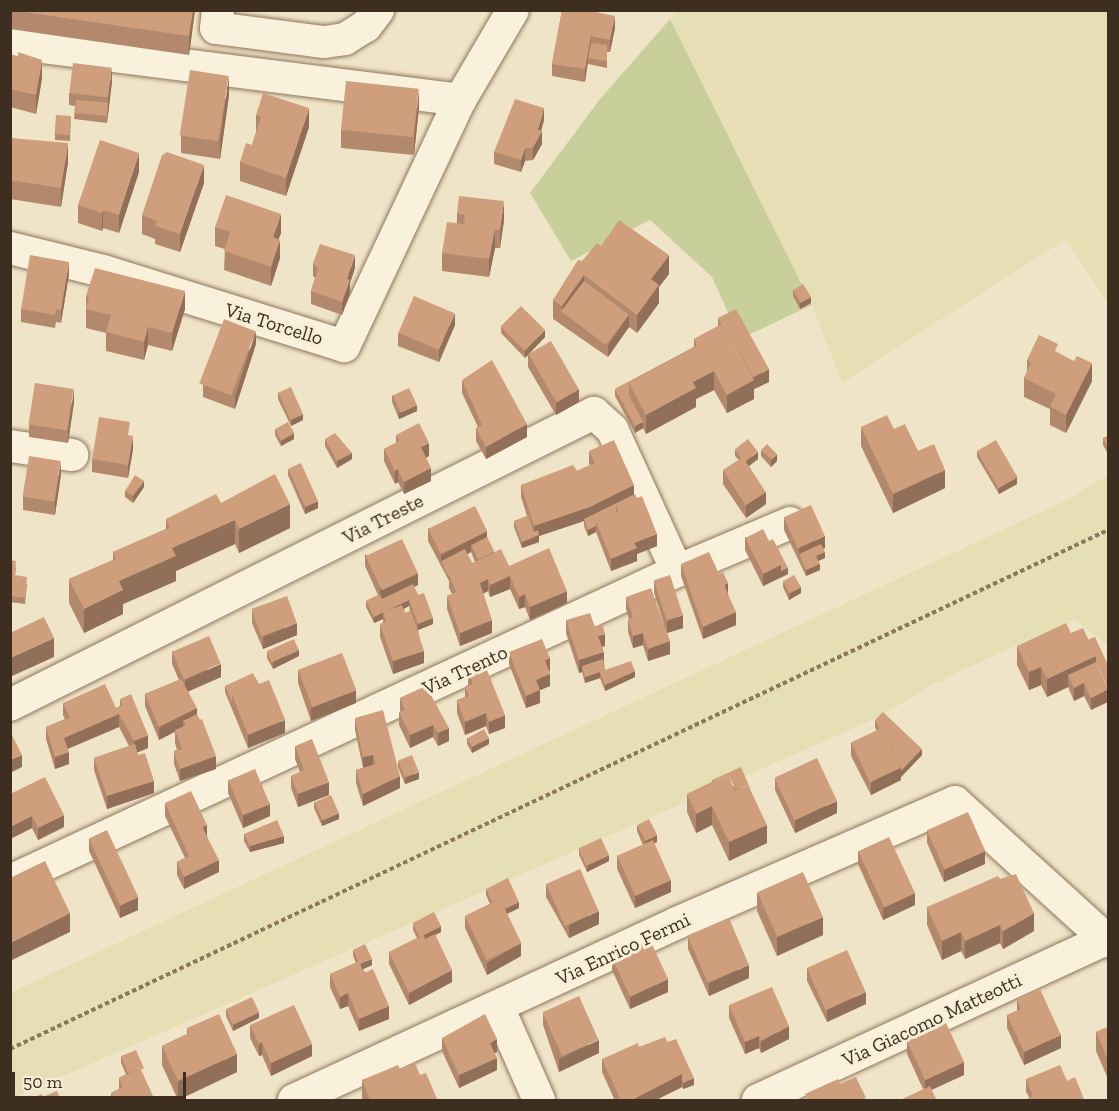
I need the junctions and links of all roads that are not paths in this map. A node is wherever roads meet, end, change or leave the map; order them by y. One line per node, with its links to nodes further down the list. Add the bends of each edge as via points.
1 (218, 10): 2 (street, via 216,28 324,42 345,39 366,26)
2 (378, 10)
3 (512, 12): 5 (street, Via Torcello)
4 (10, 43): 5 (street)
5 (460, 100): 6 (street, Via Torcello, via 344,346 103,271)
6 (10, 248)
7 (10, 446): 8 (street)
8 (72, 455)
9 (790, 523): 10 (street, Via Trento)
10 (677, 571): 11 (street, Via Treste, via 612,429 594,413); 12 (street, Via Trento)
11 (10, 705)
12 (10, 881)
13 (1107, 940): 14 (street, Via Enrico Fermi, via 955,802); 15 (street, Via Giacomo Matteotti)
14 (498, 1007): 16 (street, Via Enrico Fermi); 17 (street)
15 (760, 1100)
16 (294, 1101)
17 (539, 1101)

